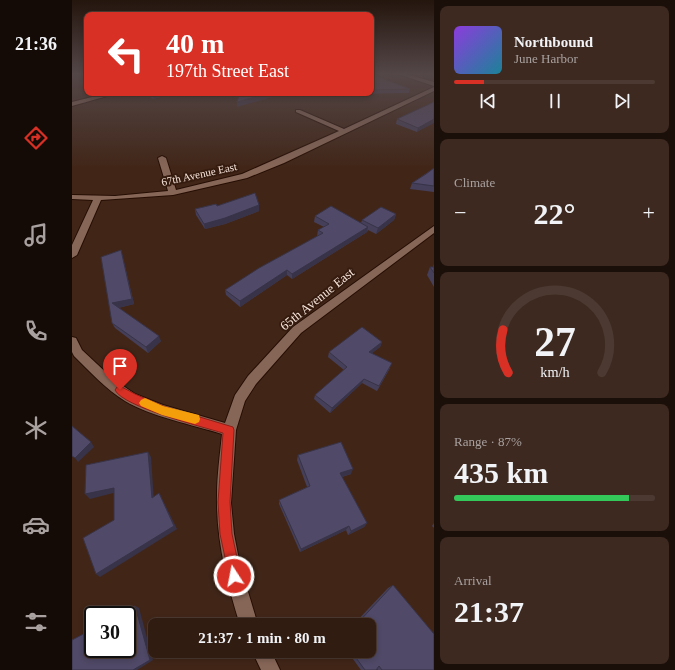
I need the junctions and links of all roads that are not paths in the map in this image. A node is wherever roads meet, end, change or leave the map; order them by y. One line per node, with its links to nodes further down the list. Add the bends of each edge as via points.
1 (397, 105): 3 (street, 67th Avenue East)
2 (298, 111): 3 (street)
3 (343, 131): 5 (street, 67th Avenue East, via 244,176)
4 (162, 158): 5 (street)
5 (174, 192): 7 (street, 67th Avenue East)
6 (72, 197): 7 (street, 67th Avenue East)
7 (98, 198): 9 (street)
8 (434, 229): 11 (street, 65th Avenue East, via 297,330 252,380 239,399)
9 (72, 256)
10 (72, 341): 11 (street, via 78,353 109,382 131,398)
11 (229, 430): 12 (street, 65th Avenue East, via 224,502 226,534 237,590)
12 (247, 618)
13 (265, 658): 14 (street)
14 (271, 670)

